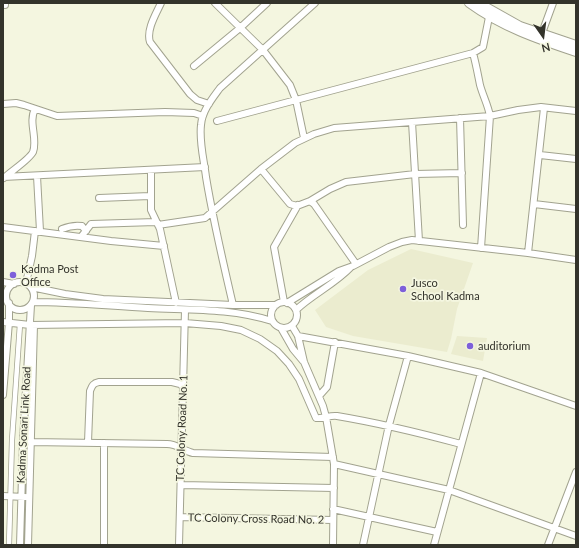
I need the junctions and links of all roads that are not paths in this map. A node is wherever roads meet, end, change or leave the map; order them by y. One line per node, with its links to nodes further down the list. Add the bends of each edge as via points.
1 (161, 3): 18 (street, via 149,32 150,42 190,94 197,100)
2 (215, 3): 9 (street)
3 (267, 3): 9 (street)
4 (315, 3): 12 (street)
5 (469, 3): 8 (main road)
6 (479, 3): 8 (main road)
7 (553, 3): 10 (street)
8 (490, 10): 10 (main road, via 520,26); 13 (main road, via 501,24); 14 (street, via 483,47)
9 (240, 28): 12 (street); 15 (street)
10 (542, 33): 11 (main road)
11 (576, 45)
12 (263, 50): 16 (street, via 290,85); 18 (street, via 220,88)
13 (576, 52)
14 (473, 53): 16 (street); 23 (street)
15 (194, 66)
16 (296, 100): 25 (street); 27 (street)
17 (3, 104): 20 (street, via 16,103)
18 (209, 104): 22 (street)
19 (544, 108): 21 (street); 23 (street); 28 (street)
20 (36, 109): 22 (street, via 64,116 194,112); 36 (street, via 33,116 32,153)
21 (576, 112)
22 (203, 116): 30 (street, via 201,125)
23 (490, 116): 24 (street); 53 (street)
24 (460, 118): 26 (street); 33 (street)
25 (217, 121)
26 (412, 122): 27 (street, via 334,128); 34 (street)
27 (304, 138): 31 (street)
28 (540, 155): 29 (street); 40 (street)
29 (576, 159)
30 (205, 167): 32 (street); 43 (street)
31 (261, 169): 41 (street, via 290,204); 43 (street)
32 (150, 170): 35 (street); 37 (street)
33 (462, 173): 34 (street); 45 (street)
34 (415, 174): 39 (street, via 346,182); 51 (street)
35 (37, 176): 36 (street); 48 (street)
36 (4, 178)
37 (150, 196): 38 (street); 44 (street, via 151,210)
38 (99, 198)
39 (310, 201): 41 (street); 56 (street)
40 (534, 204): 42 (street); 54 (street)
41 (298, 205): 61 (street, via 274,247)
42 (576, 209)
43 (212, 213): 44 (street, via 202,220); 64 (street)
44 (157, 224): 49 (street, via 91,224); 52 (street)
45 (463, 225)
46 (3, 227): 48 (street)
47 (62, 229): 49 (street, via 78,225)
48 (37, 231): 50 (street); 59 (street)
49 (86, 231): 50 (street)
50 (81, 237): 52 (street)
51 (419, 241): 53 (street); 56 (street, via 402,242)
52 (164, 246): 63 (street)
53 (481, 248): 54 (street)
54 (528, 253): 55 (street)
55 (576, 260)
56 (354, 265): 61 (street, via 338,271); 67 (street)
57 (3, 282): 58 (street)
58 (14, 284): 59 (street, via 20,282); 60 (street, via 7,292)
59 (29, 285): 62 (street, via 34,297); 63 (street, via 65,294 103,299)
60 (6, 299): 62 (street, via 13,308 19,310 26,309); 69 (street, Kadma Sonari Link Road)
61 (286, 302): 65 (street); 67 (street)
62 (32, 303): 66 (street, via 65,302); 72 (street, Kadma Sonari Link Road)
63 (176, 303): 64 (street)
64 (233, 305): 65 (street)
65 (276, 305): 68 (street, via 272,310)
66 (185, 310): 68 (street, via 243,313); 70 (street, TC Colony Road No. 1)
67 (296, 310): 73 (street, via 296,321)
68 (272, 321): 74 (street)
69 (6, 322): 71 (street); 80 (street, Kadma Sonari Link Road)
70 (185, 323): 72 (street); 81 (street, TC Colony Road No. 1); 85 (street, via 241,330 260,339 290,364 308,396 314,416)
71 (20, 324): 72 (street); 99 (street)
72 (32, 325): 87 (street); 100 (street, Kadma Sonari Link Road, via 22,441)
73 (292, 326): 74 (street); 75 (street)
74 (281, 328): 78 (street)
75 (298, 336): 76 (street); 78 (street)
76 (335, 342): 77 (street); 83 (street, via 327,388)
77 (408, 356): 79 (street); 86 (street)
78 (304, 362): 83 (street)
79 (481, 373): 84 (street); 90 (street)
80 (3, 383): 82 (street, Kadma Sonari Link Road)
81 (183, 387): 88 (street, via 172,382 95,383 90,391); 91 (street, TC Colony Road No. 1)
82 (3, 395)
83 (319, 396): 85 (street)
84 (576, 406)
85 (326, 417): 86 (street, via 335,415); 92 (street)
86 (388, 426): 90 (street); 95 (street)
87 (30, 442): 88 (street); 101 (street)
88 (88, 442): 89 (street)
89 (104, 442): 91 (street, via 171,444); 112 (street)
90 (461, 444): 98 (street)
91 (182, 449): 92 (street, via 193,453); 96 (street, TC Colony Road No. 1)
92 (333, 457): 93 (street)
93 (334, 464): 95 (street); 97 (street)
94 (576, 472): 106 (street)
95 (378, 473): 98 (street); 104 (street)
96 (181, 485): 97 (street); 103 (street, TC Colony Road No. 1)
97 (334, 488): 102 (street)
98 (449, 490): 106 (street); 107 (street)
99 (6, 496): 100 (street); 109 (street)
100 (21, 497): 101 (street); 110 (street, Kadma Sonari Link Road)
101 (29, 497): 111 (street)
102 (333, 509): 104 (street); 105 (street)
103 (180, 517): 105 (street, TC Colony Cross Road No. 2); 113 (street, TC Colony Road No. 1)
104 (369, 517): 107 (street); 115 (street)
105 (333, 520): 114 (street)
106 (555, 528): 108 (street); 117 (street)
107 (437, 532): 116 (street)
108 (576, 536)
109 (9, 545)
110 (20, 545)
111 (28, 545)
112 (104, 545)
113 (179, 545)
114 (333, 545)
115 (363, 545)
116 (434, 545)
117 (548, 545)

